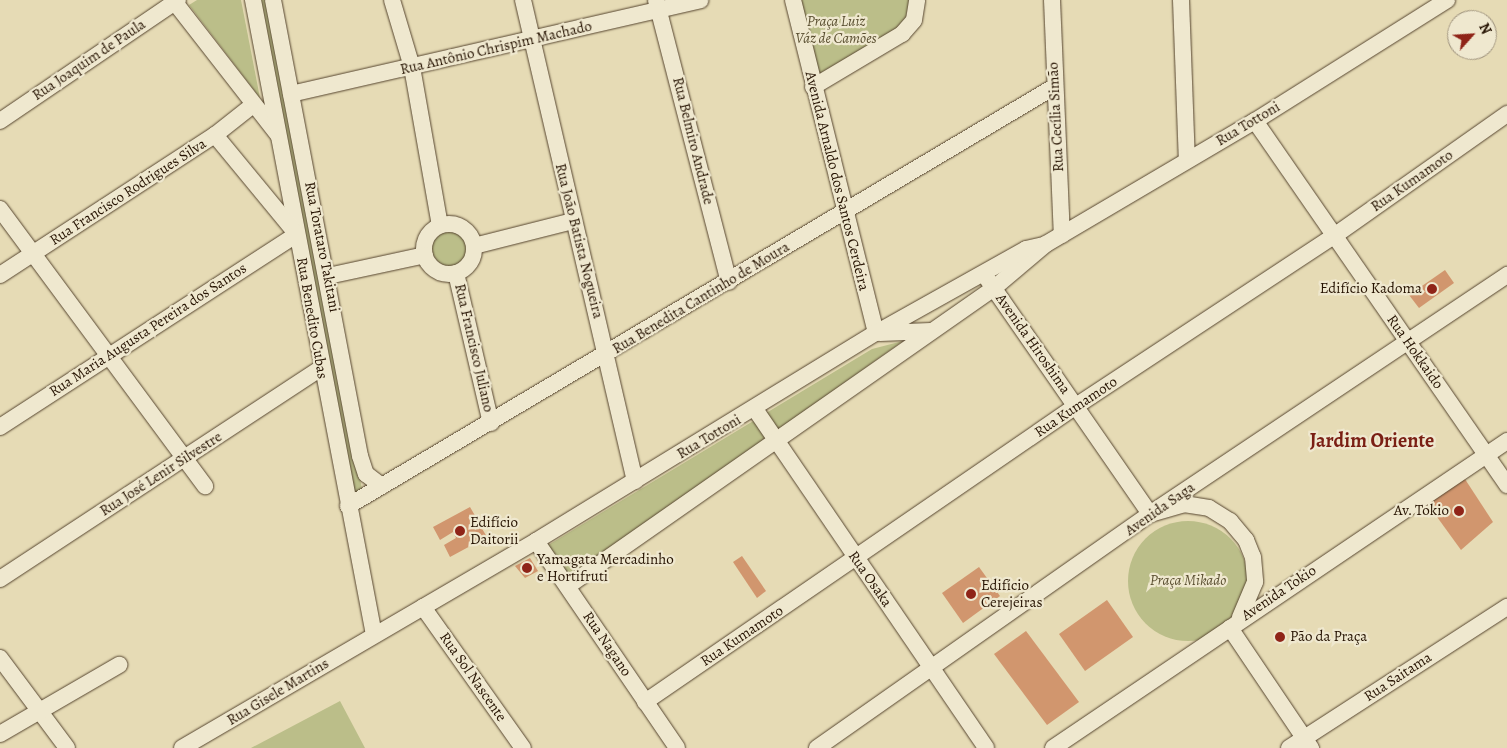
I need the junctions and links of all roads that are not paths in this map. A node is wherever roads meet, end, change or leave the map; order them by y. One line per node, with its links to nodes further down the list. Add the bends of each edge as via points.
1 (254, 0): 23 (street, Rua Benedito Cubas)
2 (273, 0): 17 (street, Rua Torataro Takitani)
3 (392, 0): 14 (street)
4 (523, 0): 13 (street, Rua João Batista Nogueira)
5 (700, 0): 12 (street, Rua Antônio Chrispim Machado)
6 (792, 0): 15 (street, Avenida Arnaldo dos Santos Cerdeira)
7 (917, 0): 15 (street, via 914,20 902,34)
8 (1052, 0): 16 (street, Rua Cecília Simão)
9 (1447, 0): 21 (street, Rua Tottoni)
10 (175, 1): 18 (street); 20 (street, Rua Joaquim de Paula)
11 (1186, 3): 24 (street)
12 (658, 5): 13 (street, Rua Antônio Chrispim Machado); 42 (street, Rua Belmiro Andrade)
13 (532, 39): 14 (street, Rua Antônio Chrispim Machado); 27 (street, Rua João Batista Nogueira)
14 (412, 67): 17 (street, Rua Antônio Chrispim Machado); 28 (street)
15 (813, 87): 26 (street, Avenida Arnaldo dos Santos Cerdeira)
16 (1054, 87): 26 (street, Rua Benedita Cantinho de Moura); 30 (street, Rua Cecília Simão)
17 (291, 94): 31 (street, Rua Torataro Takitani)
18 (253, 105): 22 (street, Rua Francisco Rodrigues Silva); 23 (street)
19 (1507, 114): 32 (street, Rua Kumamoto)
20 (0, 121)
21 (1255, 121): 24 (street, Rua Tottoni); 32 (street, Rua Hokkaido)
22 (215, 135): 29 (street); 35 (street, Rua Francisco Rodrigues Silva)
23 (279, 137): 29 (street, Rua Benedito Cubas)
24 (1187, 160): 30 (street, Rua Tottoni)
25 (0, 209): 35 (street)
26 (845, 213): 42 (street, Rua Benedita Cantinho de Moura); 45 (street, Avenida Arnaldo dos Santos Cerdeira)
27 (573, 221): 34 (street); 47 (street, Rua João Batista Nogueira)
28 (440, 225): 34 (street, via 459,226 466,231); 36 (street, via 427,236)
29 (297, 234): 31 (street); 48 (street, Rua Maria Augusta Pereira dos Santos); 49 (street, Rua Benedito Cubas)
30 (1062, 234): 33 (street, Rua Tottoni)
31 (320, 236): 41 (street, Rua Torataro Takitani)
32 (1334, 236): 46 (street, Rua Hokkaido); 50 (street, Rua Kumamoto)
33 (1046, 244): 37 (street, Rua Tottoni, via 1026,249); 43 (street, Rua Tottoni)
34 (474, 246): 38 (street, via 471,261)
35 (34, 253): 39 (street, Rua Francisco Rodrigues Silva); 48 (street)
36 (424, 255): 38 (street, via 438,272); 41 (street)
37 (983, 272): 43 (street, Avenida Hiroshima); 45 (street, Rua Tottoni)
38 (456, 273): 52 (street, Rua Francisco Juliano)
39 (0, 275)
40 (1507, 275): 46 (street, Avenida Saga)
41 (328, 276): 57 (street, Rua Torataro Takitani)
42 (729, 282): 47 (street, Rua Benedita Cantinho de Moura)
43 (994, 288): 44 (street, Rua Tottoni); 50 (street, Avenida Hiroshima)
44 (930, 331): 45 (street); 55 (street, Rua Tottoni)
45 (876, 333): 51 (street, Rua Tottoni)
46 (1408, 342): 56 (street, Rua Hokkaido); 65 (street, Avenida Saga)
47 (607, 354): 52 (street, Rua Benedita Cantinho de Moura); 60 (street, Rua João Batista Nogueira)
48 (108, 355): 53 (street, Rua Maria Augusta Pereira dos Santos); 58 (street)
49 (321, 368): 58 (street, Rua José Lenir Silvestre); 59 (street, Rua Benedito Cubas)
50 (1076, 406): 65 (street, Avenida Hiroshima); 67 (street, Rua Kumamoto)
51 (755, 409): 55 (street, Rua Osaka); 60 (street, Rua Tottoni)
52 (491, 423): 63 (street, Rua Benedita Cantinho de Moura)
53 (0, 427)
54 (1507, 441): 56 (street, Avenida Tokio)
55 (775, 442): 67 (street, Rua Osaka); 69 (street, Rua Tottoni)
56 (1486, 455): 61 (street, Rua Hokkaido); 72 (street, Avenida Tokio)
57 (360, 456): 59 (street); 63 (street, Rua Torataro Takitani, via 366,474)
58 (184, 458): 62 (street); 68 (street, Rua José Lenir Silvestre)
59 (338, 459): 64 (street, Rua Benedito Cubas)
60 (635, 481): 66 (street, Rua Tottoni)
61 (1507, 485)
62 (205, 486)
63 (382, 486): 64 (street, Rua Benedita Cantinho de Moura)
64 (348, 506): 73 (street, Rua Benedito Cubas)
65 (1150, 514): 72 (street, via 1184,504 1209,508 1230,520 1246,540 1253,557 1255,582); 76 (street, Avenida Saga)
66 (536, 541): 69 (street, Rua Nagano); 70 (street, Rua Tottoni)
67 (856, 559): 76 (street, Rua Osaka); 77 (street, Rua Kumamoto)
68 (0, 579)
69 (568, 586): 77 (street, Rua Nagano)
70 (423, 607): 73 (street, Rua Tottoni); 83 (street, Rua Sol Nascente)
71 (1507, 607): 80 (street, Rua Saitama)
72 (1234, 624): 80 (street); 87 (street, Avenida Tokio)
73 (374, 636): 82 (street, Rua Gisele Martins)
74 (0, 658): 78 (street)
75 (119, 665): 78 (street)
76 (934, 668): 85 (street, Avenida Saga); 86 (street, Rua Osaka)
77 (645, 702): 84 (street, Rua Nagano)
78 (38, 710): 79 (street); 81 (street)
79 (0, 734)
80 (1307, 743): 88 (street, Rua Saitama)
81 (66, 748)
82 (182, 748)
83 (522, 748)
84 (678, 748)
85 (817, 748)
86 (986, 748)
87 (1053, 748)
88 (1289, 748)

